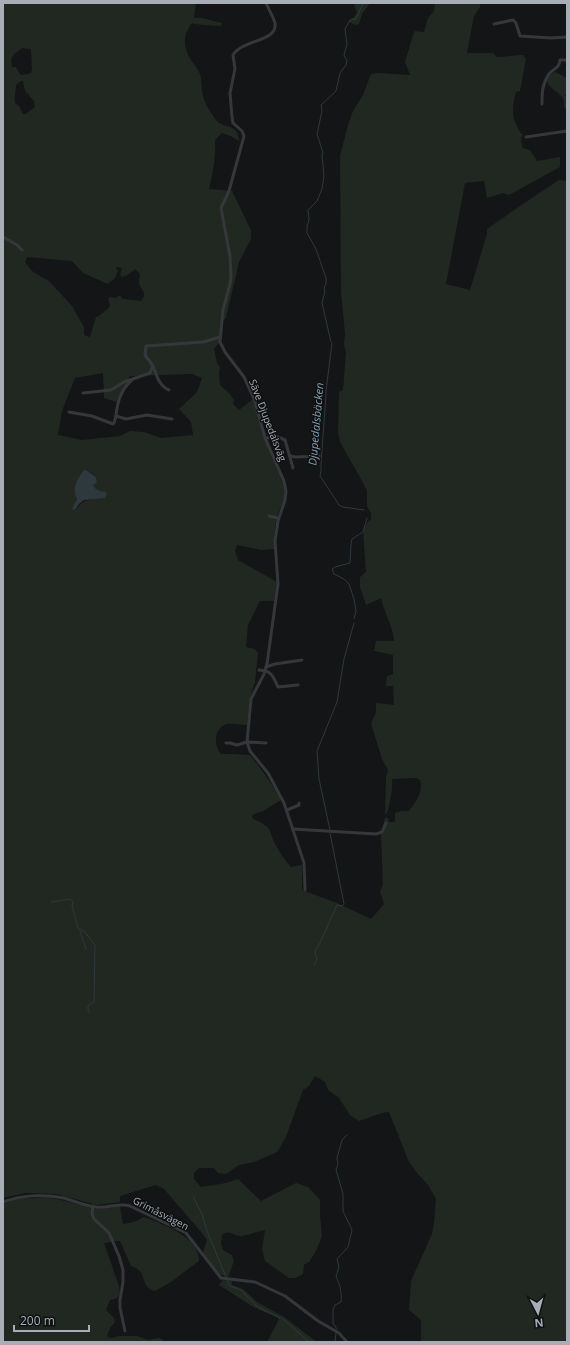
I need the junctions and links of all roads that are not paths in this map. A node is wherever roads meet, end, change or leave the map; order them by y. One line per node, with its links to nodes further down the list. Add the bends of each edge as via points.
1 (266, 3): 10 (street, Säve Djupedalsväg, via 274,22 273,33 244,45 233,55 235,69 230,93 232,120 244,136 229,191 221,208 230,256 231,277)
2 (494, 24): 3 (street, via 513,20 520,36)
3 (567, 37)
4 (567, 60): 5 (street, via 560,60 559,67 549,75 542,90)
5 (542, 104)
6 (567, 131): 7 (street)
7 (526, 137)
8 (3, 237): 9 (street)
9 (22, 250)
10 (220, 337): 11 (street, via 204,342 146,346 145,355); 18 (street, Säve Djupedalsväg, via 223,349 244,377 254,398)
11 (153, 366): 12 (street, via 149,374); 13 (street, via 160,382)
12 (134, 379): 14 (street, via 111,390); 16 (street, via 122,394)
13 (169, 390)
14 (83, 393)
15 (69, 412): 16 (street, via 90,415 113,424)
16 (116, 416): 17 (street, via 126,419 146,415)
17 (172, 419)
18 (265, 438): 19 (street, via 284,439); 23 (street, Säve Djupedalsväg, via 286,488 286,496)
19 (290, 456): 20 (street); 21 (street)
20 (319, 456)
21 (293, 468)
22 (269, 516): 23 (street)
23 (278, 518): 25 (street, Säve Djupedalsväg, via 275,541 278,584)
24 (302, 660): 25 (street, via 275,664)
25 (265, 669): 26 (street); 27 (street, via 274,676 278,687); 28 (street, Säve Djupedalsväg, via 251,699)
26 (259, 670)
27 (298, 685)
28 (247, 742): 29 (street, via 237,745); 30 (street); 32 (street, via 250,751 269,775)
29 (226, 743)
30 (266, 743)
31 (300, 803): 32 (street)
32 (287, 810): 34 (street)
33 (386, 823): 34 (street, via 382,832 376,834)
34 (293, 829): 35 (street, via 304,864)
35 (304, 890)
36 (3, 1202): 37 (street, Grimåsvägen, via 37,1196 62,1198)
37 (93, 1206): 38 (street, via 92,1214 109,1233 123,1270 120,1308); 39 (street, Grimåsvägen, via 128,1205 181,1230 191,1238 221,1278 255,1282 285,1296 339,1332)
38 (125, 1331)
39 (347, 1342)

